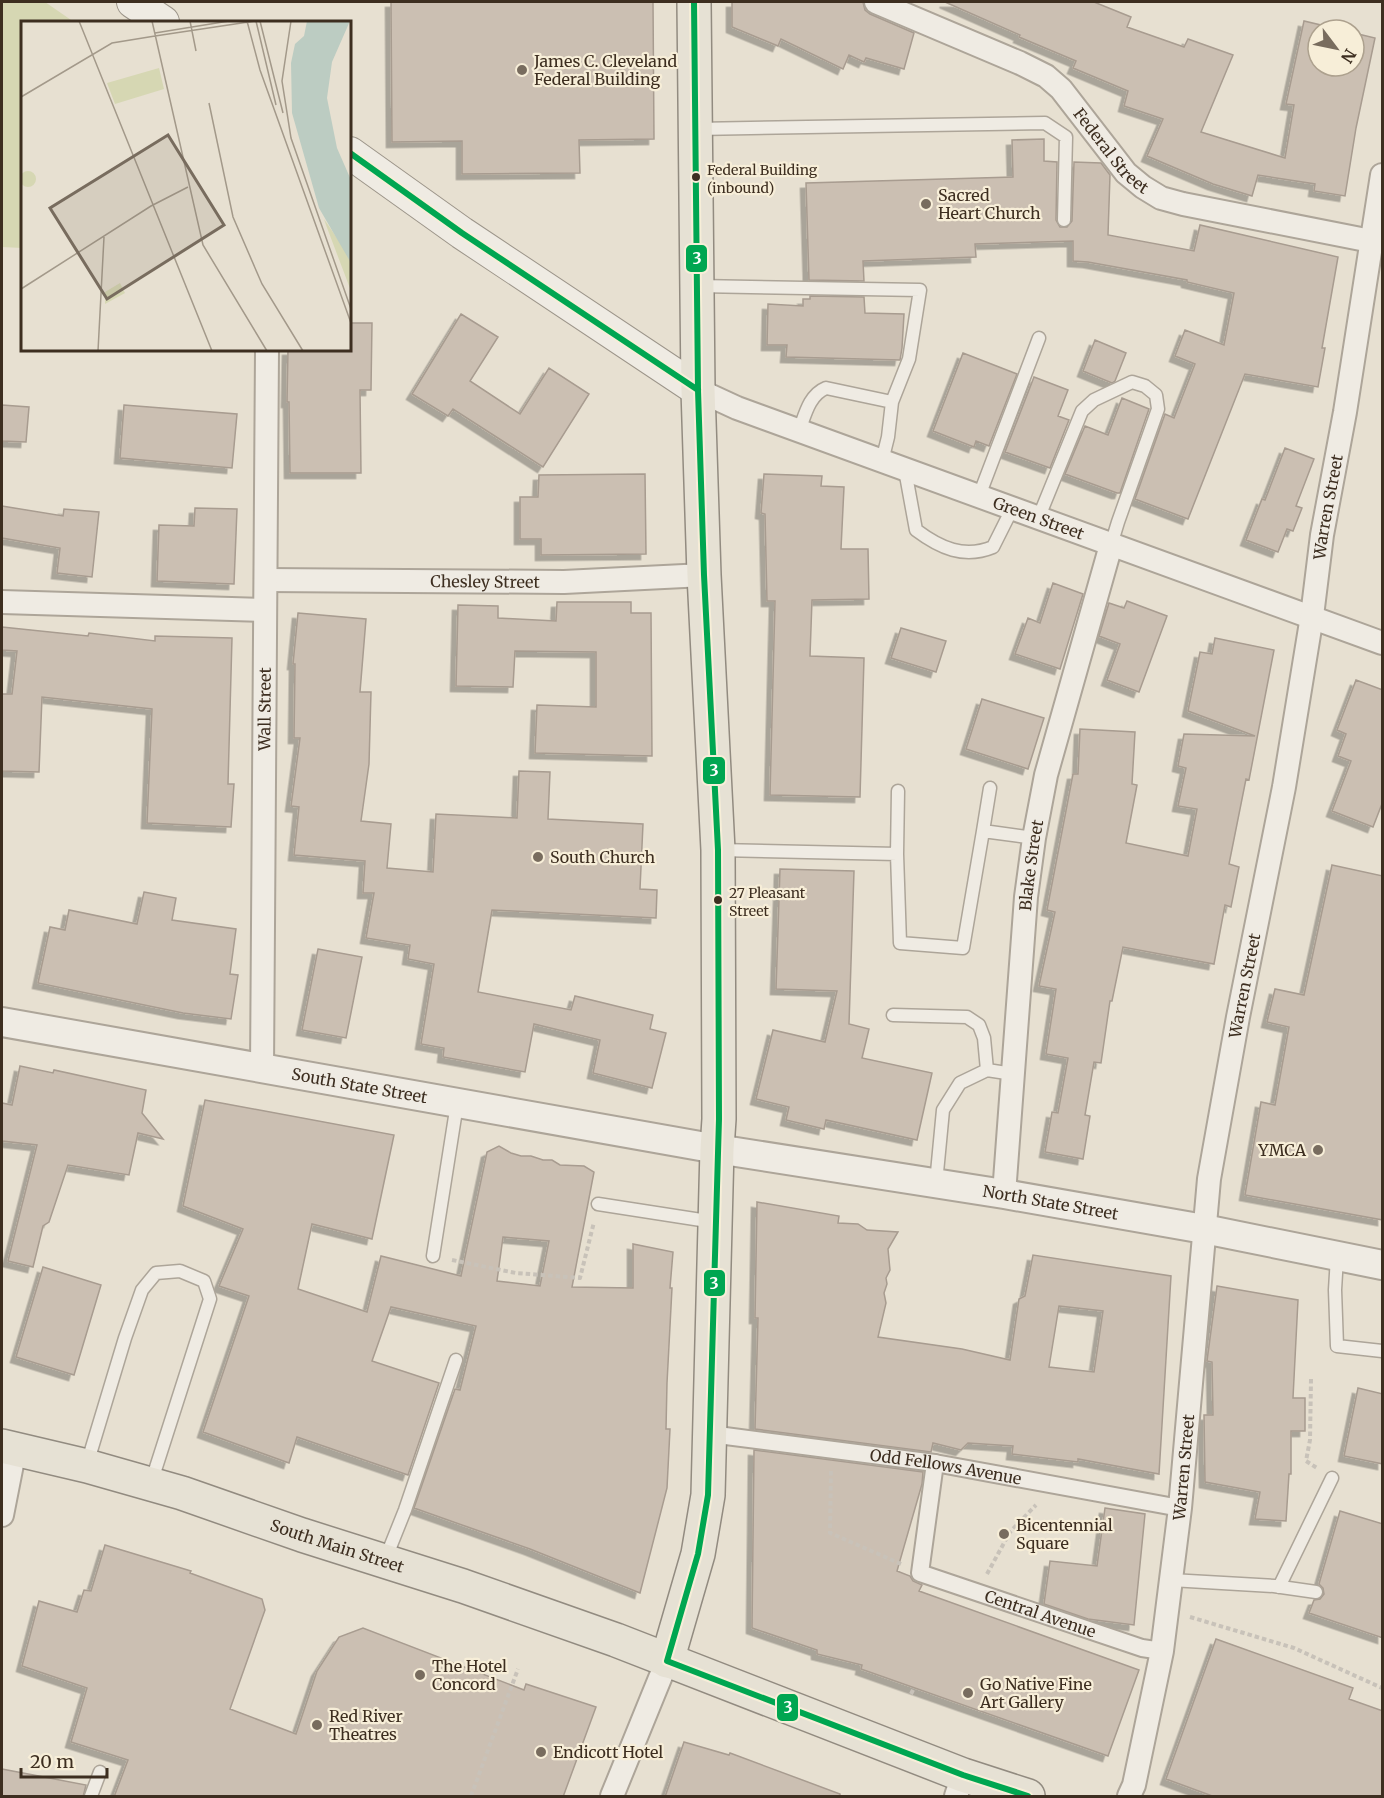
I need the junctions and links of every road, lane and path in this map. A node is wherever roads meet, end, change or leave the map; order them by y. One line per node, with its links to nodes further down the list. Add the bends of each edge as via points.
1 (133, 2): 4 (main road)
2 (694, 2): 5 (main road)
3 (876, 2): 9 (street, Federal Street, via 1046,76 1061,88 1126,173 1161,198)
4 (162, 21)
5 (695, 129): 8 (lane, via 1045,123 1066,137); 10 (main road)
6 (351, 154): 13 (main road, via 462,233)
7 (1383, 175): 9 (street, Warren Street)
8 (1064, 220)
9 (1371, 241): 26 (street, Warren Street)
10 (697, 286): 13 (main road); 14 (lane, via 920,290 909,359)
11 (1040, 338): 18 (lane)
12 (267, 351): 23 (street, Wall Street)
13 (698, 390): 15 (street, Green Street); 22 (main road)
14 (892, 402): 15 (lane, via 826,388 807,407); 16 (lane)
15 (800, 431): 16 (street, Green Street)
16 (882, 461): 17 (street, Green Street)
17 (905, 470): 18 (street, Green Street); 19 (lane, via 916,530 935,544 980,553 993,548)
18 (979, 496): 19 (street, Green Street)
19 (1012, 509): 20 (street, Green Street)
20 (1038, 519): 21 (street, Green Street); 21 (lane, via 1082,411 1094,400 1132,382 1145,386 1156,395 1158,409)
21 (1111, 545): 26 (street, Green Street); 31 (street, Blake Street, via 1046,775)
22 (704, 575): 23 (street, Chesley Street, via 564,582); 32 (main road)
23 (266, 580): 25 (street, Wall Street)
24 (2, 602): 25 (street)
25 (265, 610): 36 (street, Wall Street)
26 (1312, 616): 27 (street, Green Street); 45 (street, Warren Street, via 1284,787 1209,1179)
27 (1383, 642)
28 (990, 788): 30 (lane)
29 (898, 791): 33 (lane)
30 (983, 831): 31 (lane); 33 (lane, via 963,948 900,944)
31 (1034, 838): 38 (street, Blake Street)
32 (718, 850): 33 (lane); 40 (main road)
33 (897, 854)
34 (893, 1015): 37 (lane, via 967,1017 979,1025 984,1038)
35 (2, 1022): 36 (street, South State Street)
36 (262, 1069): 39 (street, South State Street)
37 (987, 1070): 38 (lane); 41 (lane, via 960,1083 943,1110)
38 (1013, 1074): 42 (street, Blake Street)
39 (457, 1104): 40 (street, South State Street); 46 (lane)
40 (717, 1149): 41 (street, North State Street); 44 (main road)
41 (936, 1184): 42 (street, North State Street)
42 (1004, 1194): 45 (street, North State Street)
43 (598, 1204): 44 (lane); 46 (path, via 580,1278 516,1273)
44 (716, 1222): 52 (main road)
45 (1204, 1229): 47 (street, North State Street); 60 (street, Warren Street)
46 (433, 1256)
47 (1337, 1257): 48 (street, North State Street); 49 (lane, via 1337,1346)
48 (1383, 1265)
49 (1383, 1351)
50 (456, 1360): 62 (lane)
51 (1311, 1379): 57 (path, via 1306,1461)
52 (710, 1434): 54 (street, Odd Fellows Avenue); 70 (main road, via 708,1496 698,1554)
53 (8, 1447): 56 (main road, South Main Street); 61 (street)
54 (832, 1450): 55 (street, Odd Fellows Avenue); 63 (path, via 830,1533)
55 (935, 1463): 59 (street, Odd Fellows Avenue); 63 (street)
56 (87, 1466): 58 (main road, South Main Street); 58 (lane, via 142,1290 156,1273 180,1271 204,1281 210,1299)
57 (1332, 1478): 65 (lane)
58 (151, 1484): 62 (main road, South Main Street)
59 (1055, 1485): 60 (street, Odd Fellows Avenue); 66 (path, via 1010,1532)
60 (1180, 1508): 64 (street, Warren Street)
61 (2, 1515)
62 (384, 1562): 70 (main road, South Main Street, via 463,1586)
63 (921, 1573): 66 (street, Central Avenue)
64 (1171, 1581): 65 (lane); 69 (street, Warren Street)
65 (1279, 1587): 67 (lane)
66 (978, 1592): 69 (street, Central Avenue, via 1142,1648)
67 (1316, 1592)
68 (1190, 1617): 73 (path, via 1294,1648)
69 (1162, 1651): 81 (street, Warren Street)
70 (667, 1661): 76 (main road, South Main Street); 79 (street)
71 (518, 1670): 78 (path)
72 (914, 1688): 74 (path)
73 (1383, 1688)
74 (911, 1694)
75 (100, 1772): 77 (lane)
76 (959, 1786): 80 (main road, South Main Street)
77 (91, 1797)
78 (471, 1797)
79 (612, 1797)
80 (1028, 1797)
81 (1129, 1797)

